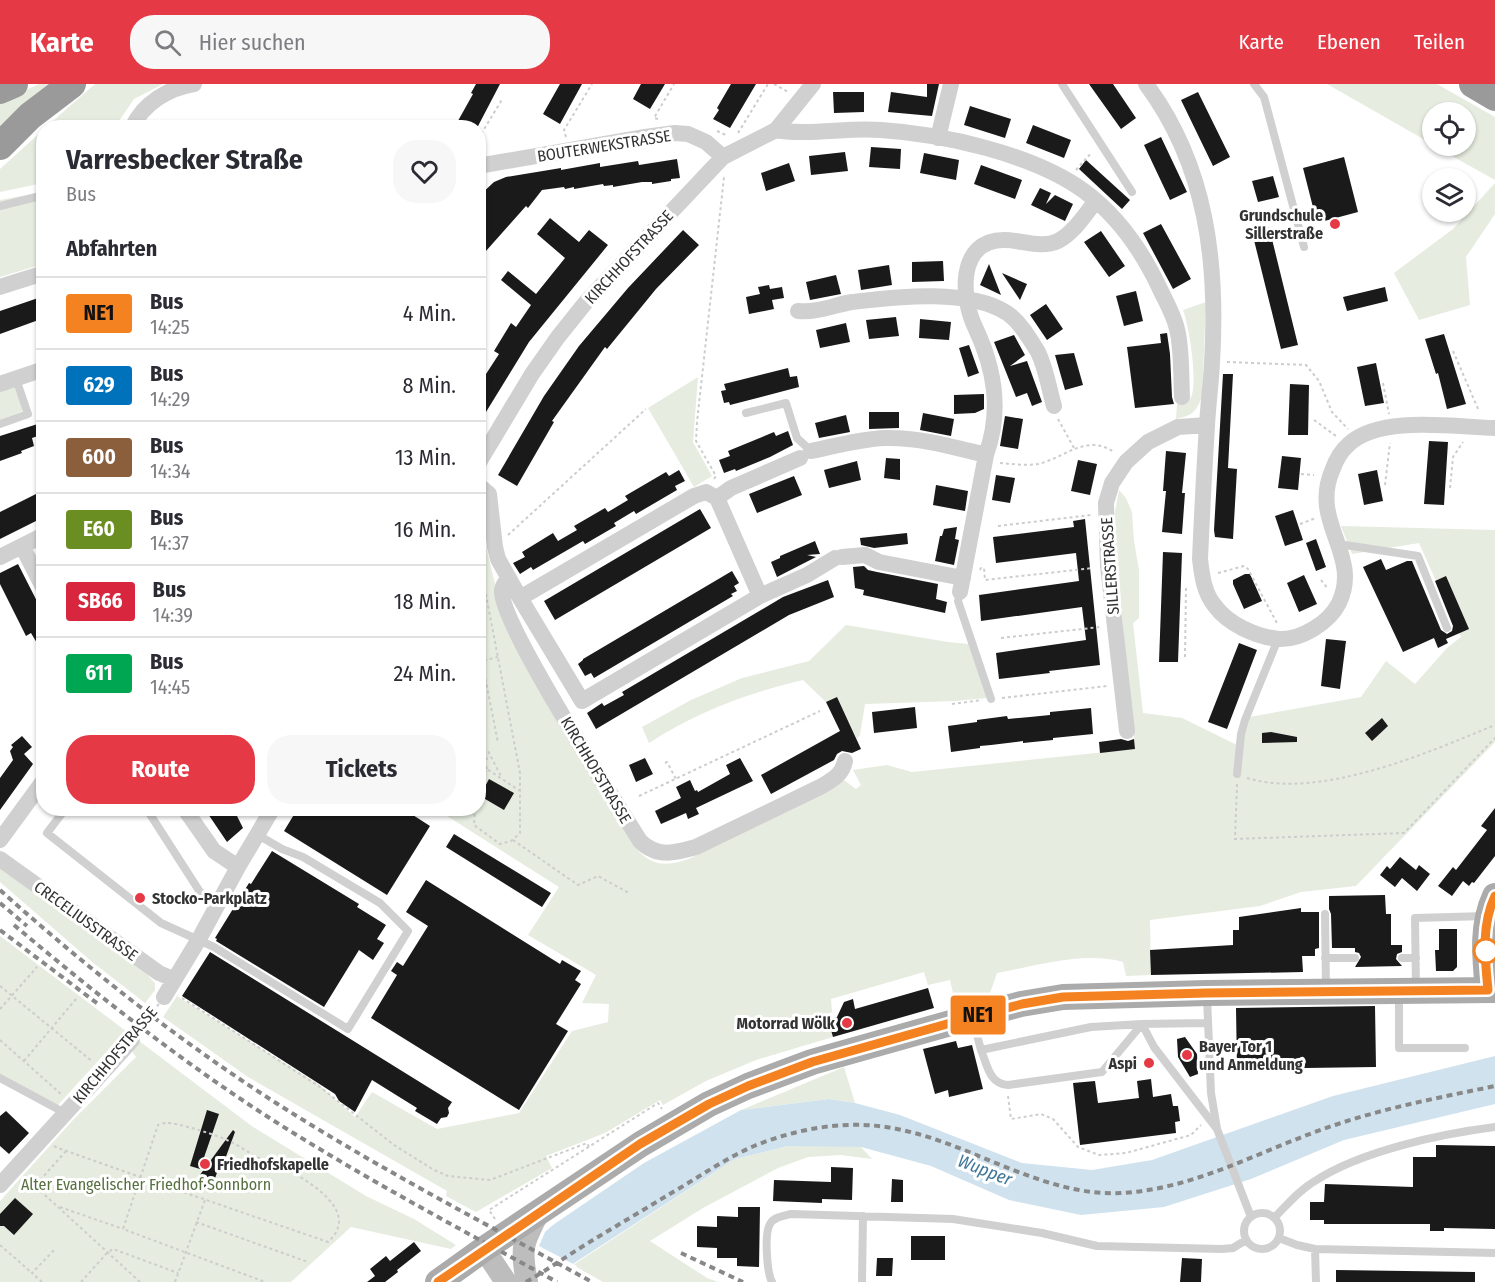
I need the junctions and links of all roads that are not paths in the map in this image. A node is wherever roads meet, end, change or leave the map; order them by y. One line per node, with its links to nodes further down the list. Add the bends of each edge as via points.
1 (14, 84): 10 (highway)
2 (72, 84): 15 (highway, via 30,116)
3 (194, 84): 12 (street, via 154,100)
4 (813, 84): 13 (street, KIRCHHOFSTRASSE)
5 (951, 84): 14 (street)
6 (1062, 84): 18 (lane)
7 (1146, 84): 33 (street, via 1179,137 1201,200 1212,285)
8 (1254, 84): 22 (lane, via 1264,97)
9 (1473, 84): 11 (highway)
10 (0, 90)
11 (1495, 97)
12 (135, 120)
13 (776, 130): 14 (street, via 796,133 879,129); 16 (street, KIRCHHOFSTRASSE)
14 (938, 138): 20 (street, via 996,151 1031,164 1067,180)
15 (0, 146)
16 (723, 157): 17 (street, BOUTERWEKSTRASSE, via 706,142 675,133); 35 (street, KIRCHHOFSTRASSE, via 586,302 532,374)
17 (486, 169)
18 (1132, 192)
19 (36, 197): 21 (lane)
20 (1096, 201): 25 (street, via 1059,240 1045,245 1002,240 980,248 966,270); 29 (street, via 1132,238 1147,261 1178,328)
21 (0, 206)
22 (1304, 247)
23 (36, 276): 24 (street)
24 (0, 287)
25 (967, 300): 26 (street, via 897,296); 30 (street, via 1008,313 1020,325 1039,354); 37 (street, via 992,372 995,393 996,416)
26 (798, 311)
27 (36, 372): 28 (street)
28 (8, 382): 32 (lane, via 27,414)
29 (1182, 397)
30 (1054, 406)
31 (746, 413): 36 (lane, via 786,403)
32 (0, 424)
33 (1207, 424): 50 (street, via 1200,559 1204,588 1230,620 1251,632); 52 (street, SILLERSTRASSE, via 1178,427 1148,442 1126,462 1112,483 1106,503 1106,539)
34 (1485, 428): 41 (street, via 1392,425 1373,429 1354,441 1336,461 1325,494 1327,514)
35 (486, 451)
36 (806, 454): 37 (street, via 860,440 900,439 940,444); 39 (street)
37 (985, 459): 46 (street)
38 (486, 492): 45 (street, via 498,559)
39 (711, 495): 47 (street); 48 (street, via 694,496)
40 (36, 539): 42 (street)
41 (1338, 544): 49 (lane, via 1418,556); 50 (street, via 1345,562 1339,603 1325,622 1311,631)
42 (22, 546): 43 (street); 44 (street)
43 (0, 557)
44 (36, 573)
45 (509, 578): 48 (street); 53 (street, KIRCHHOFSTRASSE, via 502,590 505,606 532,664 640,842 654,852 663,854 696,847 837,777)
46 (961, 585): 47 (street, via 865,555 838,557); 51 (lane, via 958,601)
47 (760, 596): 48 (street, via 582,700)
48 (520, 598)
49 (1448, 628)
50 (1278, 639): 54 (lane, via 1245,720)
51 (991, 699)
52 (1127, 731)
53 (844, 761)
54 (1238, 774)
55 (36, 791): 61 (street)
56 (60, 816): 67 (lane, via 47,833 161,923)
57 (151, 816): 64 (lane, via 200,892)
58 (189, 816): 63 (street, via 213,851)
59 (268, 816): 60 (street)
60 (258, 834): 63 (street); 67 (lane, via 380,903 408,931 348,1029)
61 (0, 840)
62 (0, 859): 67 (street, CRECELIUSSTRASSE, via 159,973 168,988)
63 (238, 867): 64 (street)
64 (219, 903): 67 (street)
65 (1491, 906): 71 (lane, via 1415,918); 72 (main road, via 1486,966)
66 (1325, 914): 68 (lane)
67 (199, 939)
68 (1325, 958): 69 (lane); 73 (lane)
69 (1355, 958)
70 (1402, 958): 71 (lane)
71 (1416, 958): 74 (lane)
72 (1492, 990): 74 (main road)
73 (1326, 992): 74 (main road); 75 (main road)
74 (1408, 992): 80 (lane, via 1399,1048)
75 (1206, 993): 76 (main road, via 1063,997); 77 (lane)
76 (972, 1017): 81 (lane); 87 (main road, via 812,1062 748,1086 671,1125)
77 (1208, 1023): 78 (lane); 85 (lane)
78 (1142, 1024): 81 (lane, via 1091,1027); 81 (lane, via 1102,1072 1000,1084 991,1076); 85 (lane)
79 (132, 1040): 83 (street, KIRCHHOFSTRASSE)
80 (1465, 1048)
81 (981, 1050)
82 (0, 1078): 83 (lane, KIRCHHOFSTRASSE)
83 (69, 1109): 86 (street, KIRCHHOFSTRASSE)
84 (1495, 1127): 90 (lane, via 1414,1142 1372,1155 1315,1180)
85 (1217, 1129): 89 (lane)
86 (0, 1185)
87 (539, 1212): 95 (main road); 98 (street, via 524,1239 522,1259)
88 (863, 1216): 92 (lane, via 953,1220 1096,1245 1222,1250); 99 (lane, via 791,1214 770,1223 768,1268); 100 (lane)
89 (1251, 1217): 90 (lane, via 1267,1214); 92 (lane, via 1244,1232)
90 (1274, 1218): 91 (lane)
91 (1279, 1238): 92 (lane, via 1275,1245 1259,1250); 93 (lane)
92 (1246, 1240)
93 (1315, 1249): 94 (lane); 101 (lane)
94 (1495, 1253)
95 (488, 1255): 96 (main road); 97 (street)
96 (438, 1282)
97 (506, 1282)
98 (527, 1282)
99 (772, 1282)
100 (862, 1282)
101 (1316, 1282)

